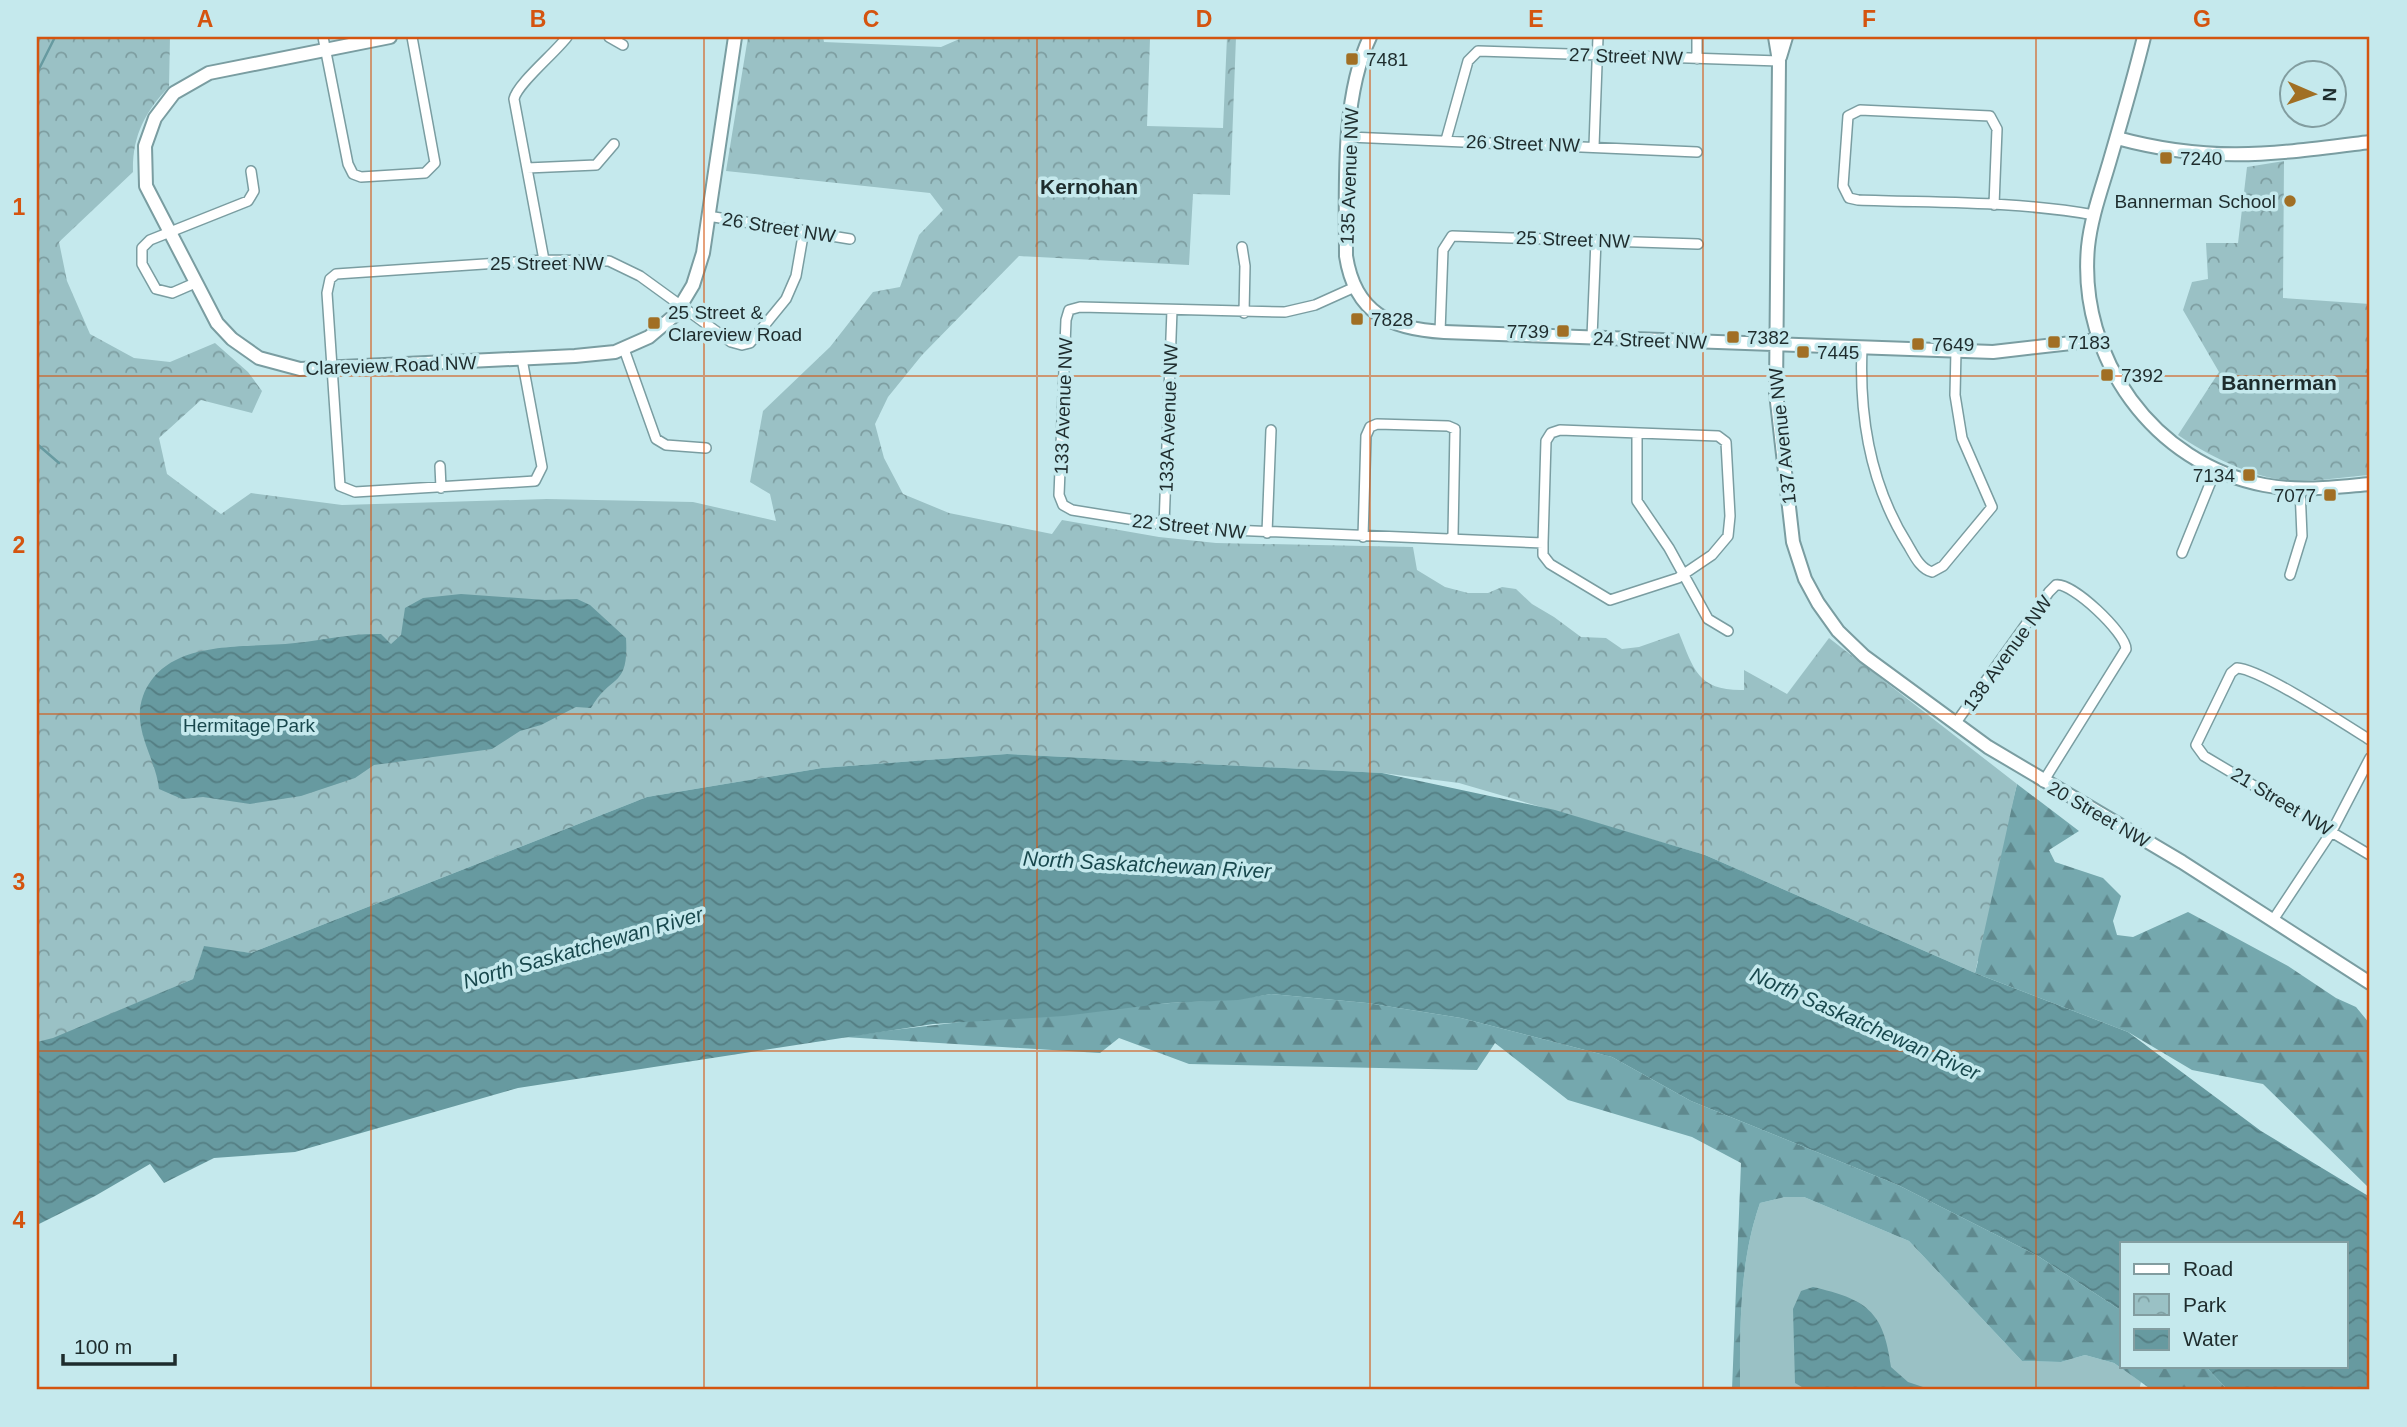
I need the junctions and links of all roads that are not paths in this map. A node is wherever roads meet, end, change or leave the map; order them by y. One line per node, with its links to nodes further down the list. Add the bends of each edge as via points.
1 (390, 37): 12 (street, Clareview Road NW)
2 (412, 37): 12 (street, via 435,158 431,170 421,174 353,174)
3 (567, 37): 24 (street, via 515,94)
4 (609, 37): 13 (street)
5 (735, 37): 28 (street, Clareview Road NW)
6 (1370, 37): 17 (street, 135 Avenue NW, via 1355,76)
7 (1598, 37): 14 (street)
8 (1697, 37): 15 (street)
9 (1775, 37): 16 (street, 137 Avenue NW)
10 (1786, 37): 16 (street, 137 Avenue NW)
11 (2144, 37): 18 (street)
12 (324, 43): 30 (street, Clareview Road NW, via 209,73 190,81 166,101 150,127 143,166 149,196)
13 (623, 45)
14 (1597, 55): 15 (street, 27 Street NW); 19 (street, 27 Street NW, via 1474,53); 22 (street)
15 (1697, 59): 16 (street, 27 Street NW)
16 (1779, 61): 45 (street, 137 Avenue NW)
17 (1349, 137): 19 (street, 26 Street NW); 37 (street, 135 Avenue NW, via 1346,256)
18 (2117, 138): 20 (street, via 2218,156); 27 (street)
19 (1446, 140): 22 (street, 26 Street NW)
20 (2370, 142)
21 (614, 144): 24 (street, via 596,165)
22 (1594, 146): 23 (street, 26 Street NW)
23 (1697, 152)
24 (527, 168): 35 (street)
25 (251, 171): 30 (street, via 254,191 248,201)
26 (1994, 205): 26 (street, via 1994,120 1986,115 1850,113 1846,123 1846,195 1857,200); 27 (street, via 2050,207)
27 (2094, 215): 44 (street, via 2088,275)
28 (708, 216): 29 (street, 26 Street NW); 38 (street, Clareview Road NW, via 701,265)
29 (804, 230): 31 (street, 26 Street NW); 38 (street, 25 Street NW, via 790,293 753,340 742,345 731,342)
30 (169, 233): 36 (street, Clareview Road NW); 36 (street, via 142,248 142,264 153,285 168,294)
31 (850, 239)
32 (1596, 240): 33 (street, 25 Street NW); 42 (street, 25 Street NW, via 1460,234 1448,238 1443,250); 43 (street)
33 (1698, 244)
34 (1242, 247): 41 (street)
35 (544, 260): 38 (street, 25 Street NW, via 609,261 640,276); 50 (street, 25 Street NW, via 342,272 330,279 327,293)
36 (195, 283): 50 (street, Clareview Road NW, via 217,323 250,352 279,365)
37 (1354, 287): 40 (street, 135 Avenue NW); 41 (street, via 1305,309)
38 (681, 306): 47 (street, Clareview Road NW, via 659,330)
39 (1172, 310): 41 (street); 59 (street, 133 Avenue NW, via 1072,309 1066,320 1059,495); 60 (street, 133A Avenue NW)
40 (1373, 311): 42 (street, 24 Street NW, via 1401,327)
41 (1244, 313)
42 (1440, 332): 43 (street, 24 Street NW)
43 (1592, 337): 45 (street, 24 Street NW)
44 (2098, 340): 48 (street, 24 Street NW, via 2035,349); 55 (street, via 2124,392 2169,440)
45 (1774, 345): 46 (street, 24 Street NW); 69 (street, 137 Avenue NW, via 1793,542 1811,591)
46 (1862, 348): 48 (street, 24 Street NW); 48 (street, via 1864,423 1877,480 1906,541 1922,566 1932,572 1943,566 1992,508 1960,431)
47 (624, 349): 49 (street, Clareview Road NW); 53 (street, via 656,439 666,445)
48 (1956, 351)
49 (522, 359): 50 (street, Clareview Road NW); 57 (street, via 541,461 539,478 526,483)
50 (331, 369): 57 (street, via 337,479 344,490)
51 (1271, 430): 61 (street)
52 (1637, 433): 64 (street, via 1551,433 1546,441); 66 (street, via 1637,501); 66 (street, via 1718,436 1726,442 1728,536 1712,555)
53 (706, 448)
54 (440, 466): 57 (street)
55 (2216, 469): 58 (street, via 2263,484); 65 (street)
56 (2370, 484): 58 (street)
57 (441, 488)
58 (2300, 489): 67 (street, via 2302,536)
59 (1063, 505): 60 (street, 22 Street NW)
60 (1164, 526): 61 (street, 22 Street NW)
61 (1267, 533): 62 (street, 22 Street NW)
62 (1363, 537): 63 (street, 22 Street NW); 63 (street, via 1366,436 1377,424 1455,429)
63 (1450, 539): 64 (street, 22 Street NW)
64 (1543, 543): 66 (street, via 1543,555 1550,564 1610,600)
65 (2182, 553)
66 (1683, 575): 68 (street, via 1708,619)
67 (2290, 575)
68 (1728, 631)
69 (1839, 631): 70 (street, 20 Street NW, via 1864,656)
70 (1955, 724): 73 (street, 20 Street NW); 73 (street, 138 Avenue NW, via 2049,592 2060,584 2074,590 2126,645)
71 (2370, 740): 74 (street, 21 Street NW, via 2316,706 2237,668 2196,745 2204,756)
72 (2370, 758): 74 (street)
73 (2043, 782): 76 (street, 20 Street NW)
74 (2332, 831): 75 (street, 21 Street NW); 76 (street)
75 (2370, 855)
76 (2273, 920): 77 (street, 20 Street NW)
77 (2370, 983)

